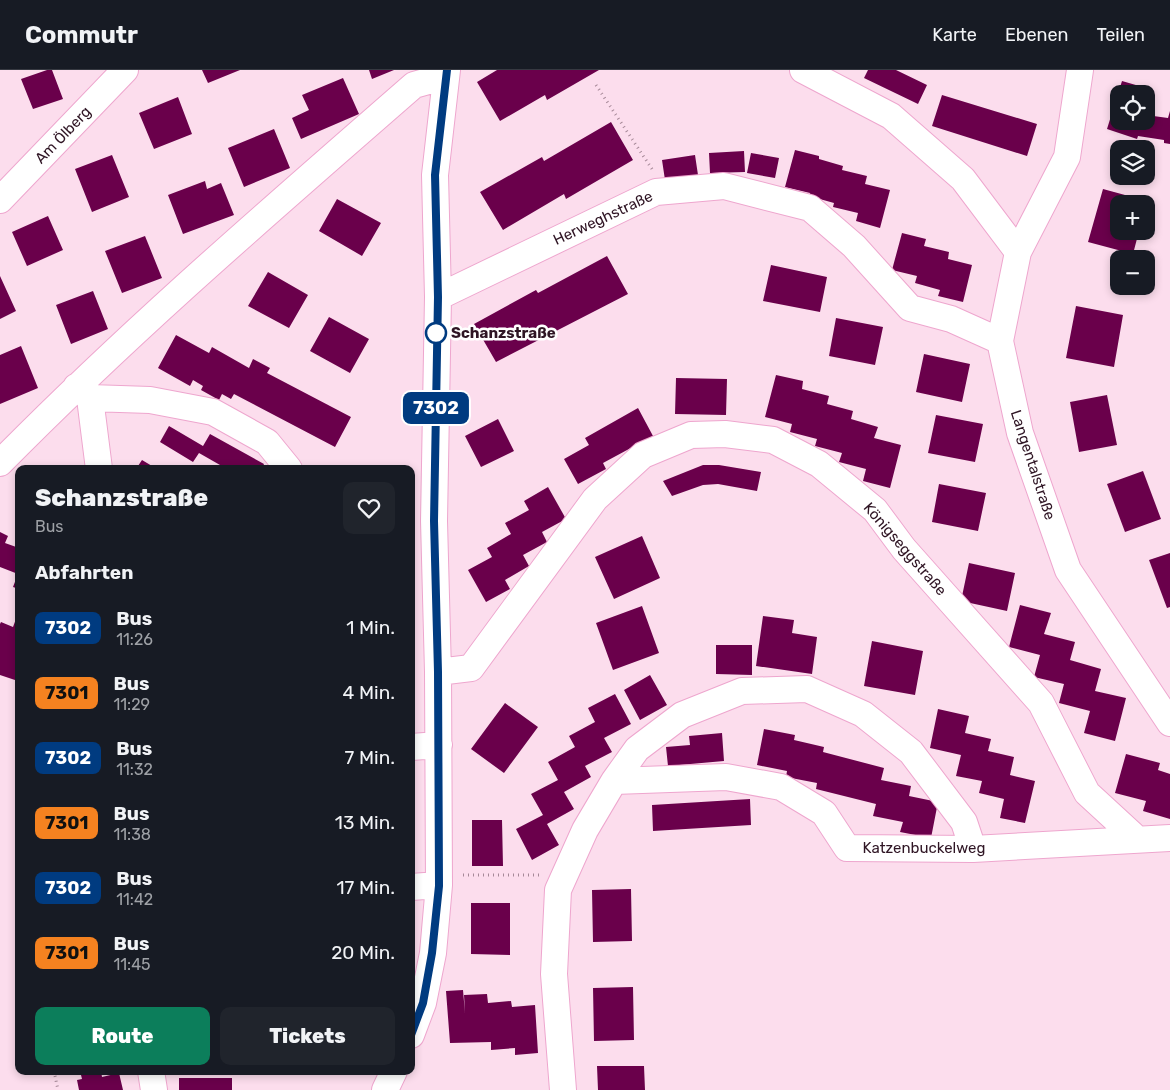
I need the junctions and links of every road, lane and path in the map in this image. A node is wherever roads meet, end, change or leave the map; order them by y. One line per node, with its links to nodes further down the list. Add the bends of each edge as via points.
1 (125, 70): 7 (street, Am Ölberg)
2 (803, 70): 8 (street, via 891,116 963,179)
3 (1080, 70): 8 (street, Langentalstraße, via 1067,157)
4 (446, 73): 9 (street, via 435,175); 11 (street, via 414,85 186,284)
5 (596, 85): 6 (path)
6 (666, 191): 9 (street, Herweghstraße, via 656,192); 10 (street, Herweghstraße, via 724,186 810,208 854,246 910,308 951,320)
7 (0, 200)
8 (1018, 252): 10 (street, Langentalstraße)
9 (438, 297): 15 (street, via 434,521)
10 (1000, 341): 16 (street, Langentalstraße, via 1020,433 1068,570)
11 (82, 392): 12 (street); 13 (street); 14 (street, via 213,412 267,442)
12 (0, 463)
13 (98, 465)
14 (286, 465)
15 (438, 672): 17 (street); 21 (street, Königseggstraße, via 471,668 595,499 643,455 691,435 725,434 773,440 819,464 875,510 904,549 1041,703 1087,793)
16 (1170, 722)
17 (439, 745): 18 (street); 24 (street)
18 (415, 747)
19 (614, 781): 22 (street, Katzenbuckelweg, via 726,777 781,787 824,813 847,848); 22 (street, via 638,749 682,715 742,691 807,689 863,714 912,752 964,822); 23 (street, via 585,830)
20 (1170, 838): 21 (street, Katzenbuckelweg)
21 (1137, 839): 22 (street, Katzenbuckelweg)
22 (974, 849)
23 (565, 874): 24 (path); 33 (street, via 558,890 554,974)
24 (439, 881): 25 (street); 26 (street, via 432,953 423,1003)
25 (415, 886)
26 (415, 1024)
27 (55, 1075): 30 (path)
28 (152, 1075): 31 (street)
29 (392, 1075): 32 (street)
30 (58, 1090)
31 (154, 1090)
32 (385, 1090)
33 (563, 1090)

